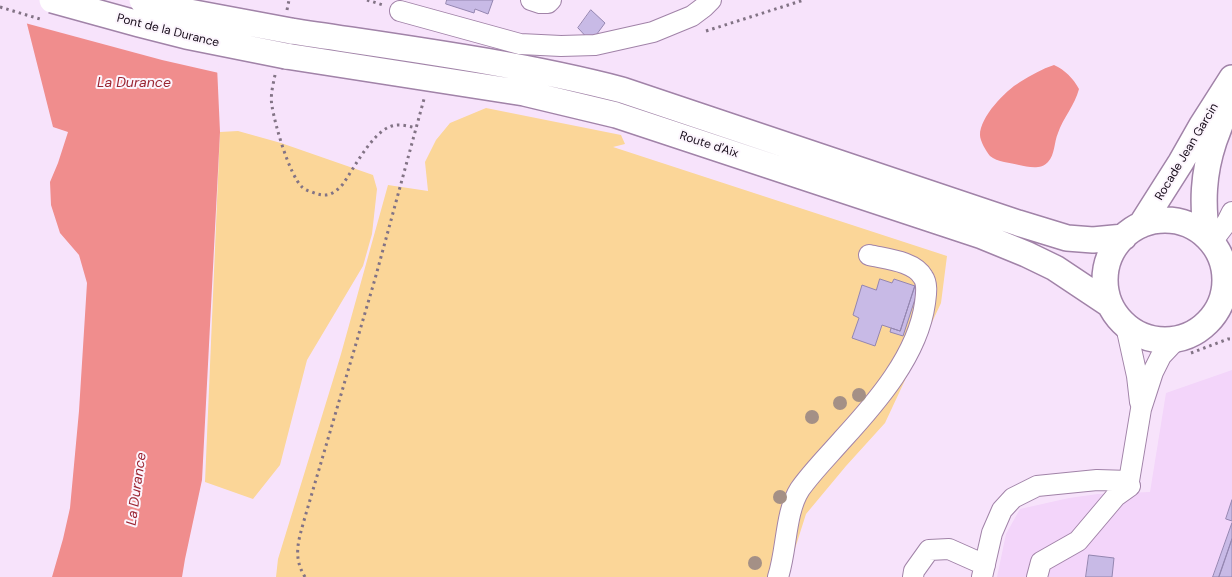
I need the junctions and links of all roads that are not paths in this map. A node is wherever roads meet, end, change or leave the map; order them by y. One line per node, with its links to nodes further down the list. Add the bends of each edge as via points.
1 (52, 0): 8 (main road, Pont de la Durance, bridge)
2 (142, 0): 7 (main road, Pont de la Durance, bridge, via 188,12)
3 (531, 0): 4 (street, via 540,3)
4 (551, 0)
5 (711, 0): 6 (street, via 692,16 652,32 595,45 520,44)
6 (400, 11)
7 (289, 21): 12 (main road, Route d'Aix, via 622,90 1067,238 1093,240)
8 (282, 61): 16 (main road, Route d'Aix, via 524,93 616,115 982,236 1055,268)
9 (1232, 78): 12 (main road, Rocade Jean Garcin, via 1168,184)
10 (1232, 87): 13 (main road, Rocade Jean Garcin, via 1214,140 1205,180 1203,205)
11 (1232, 212): 13 (street)
12 (1132, 231): 13 (main road, via 1154,221 1168,220 1195,228); 16 (main road, via 1114,248 1108,261 1105,276)
13 (1209, 240): 15 (main road)
14 (869, 255): 24 (street, via 916,269 924,278 924,311 911,349 872,407 799,491 789,520)
15 (1228, 275): 19 (main road, via 1221,302)
16 (1110, 304): 18 (main road)
17 (1232, 324): 19 (main road)
18 (1126, 326): 20 (main road, via 1150,339); 21 (street)
19 (1202, 327): 20 (main road)
20 (1177, 339): 21 (street, via 1157,362)
21 (1141, 409): 23 (street, via 1129,481 1097,480 1037,486 1013,498 1002,510 995,526)
22 (1130, 486): 26 (street, via 1116,496 1078,540 1042,562)
23 (983, 571): 25 (street, via 949,549 929,550)
24 (778, 577)
25 (913, 577)
26 (1037, 577)

